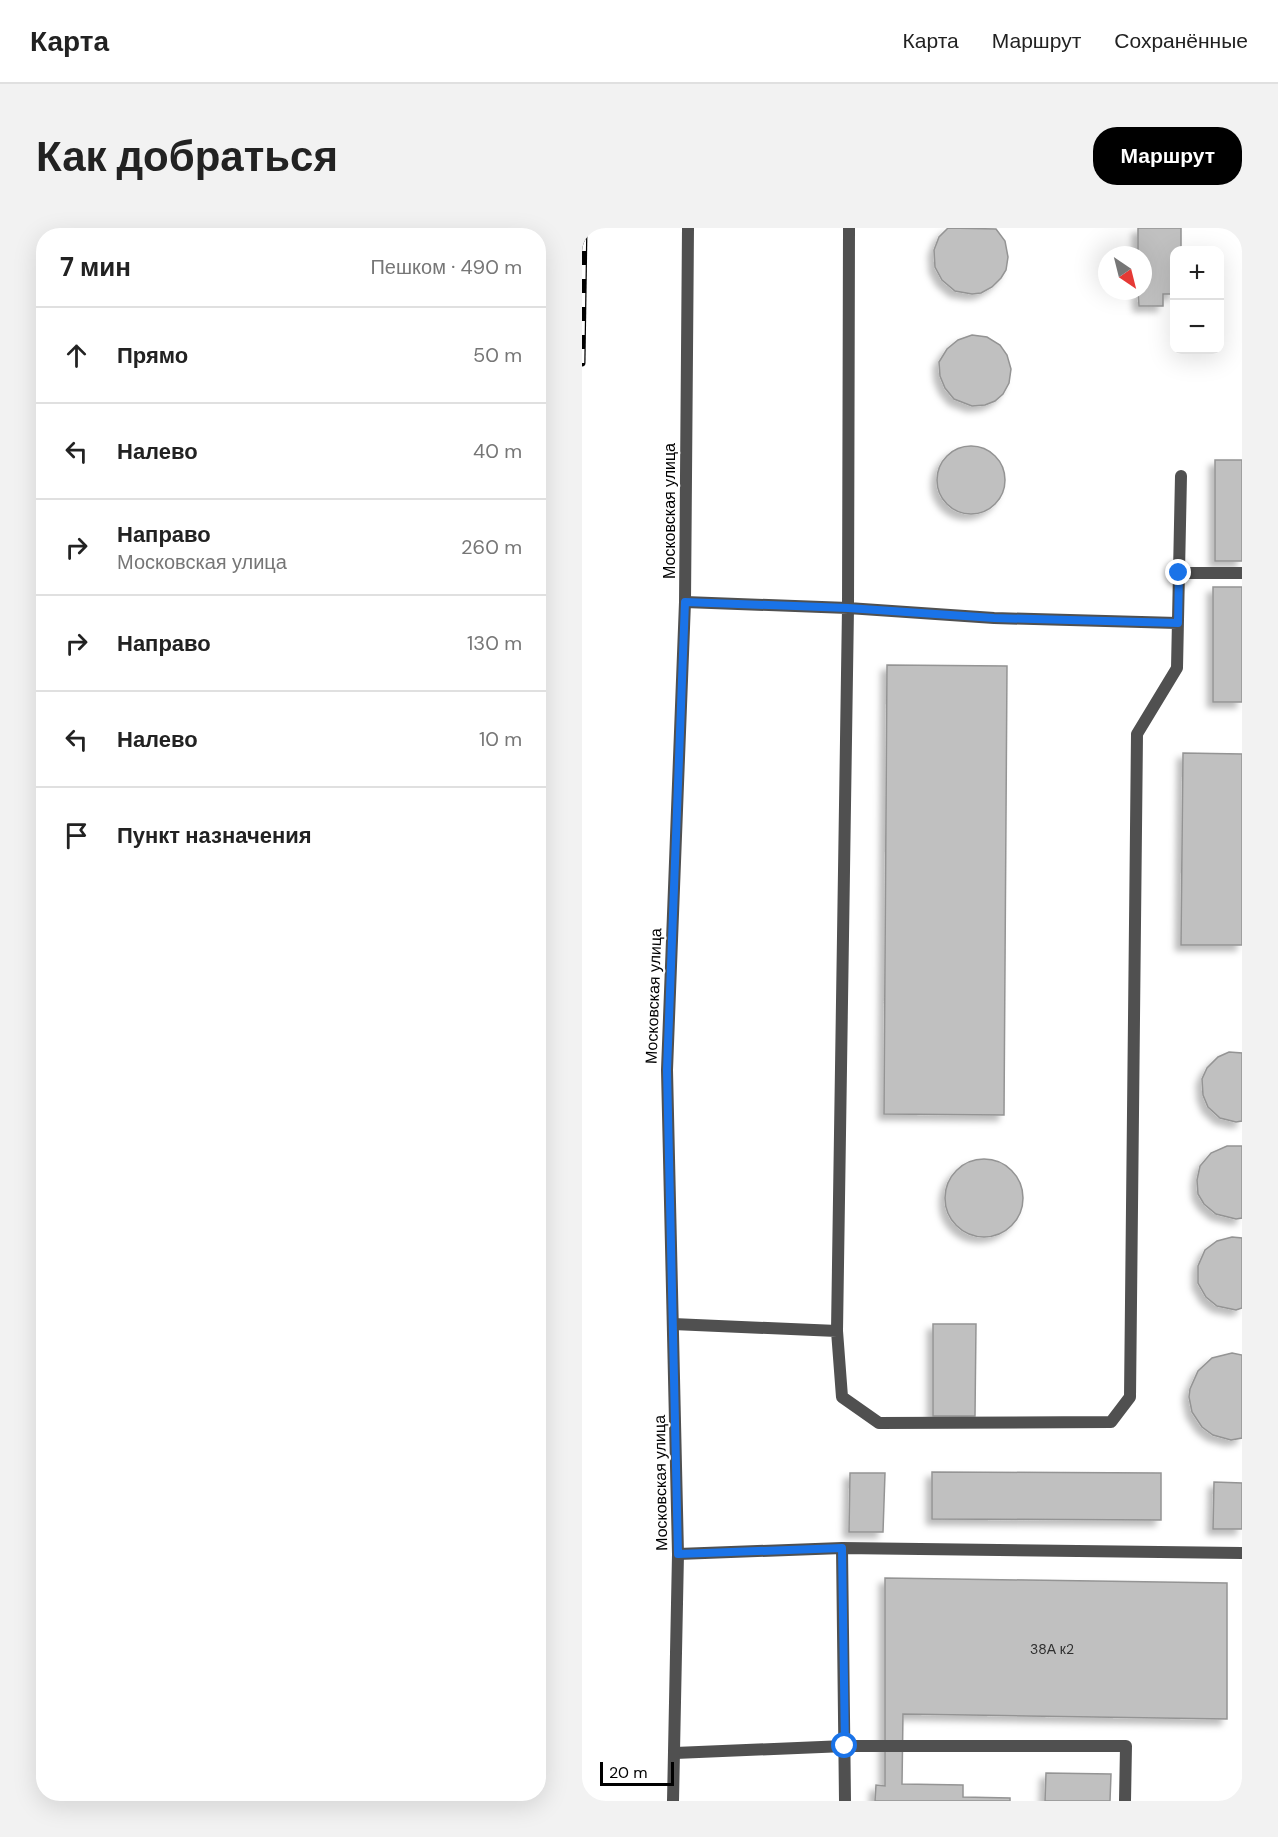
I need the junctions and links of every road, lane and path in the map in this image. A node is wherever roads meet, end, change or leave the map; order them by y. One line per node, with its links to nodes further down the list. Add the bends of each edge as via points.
1 (688, 228): 6 (street, Московская улица)
2 (849, 228): 7 (street)
3 (1181, 476): 4 (street)
4 (1179, 573): 5 (street); 8 (street)
5 (1242, 573)
6 (685, 602): 7 (street); 9 (street, Московская улица, via 667,1070)
7 (848, 608): 8 (street, via 994,618); 10 (street)
8 (1178, 623): 10 (street, via 1177,668 1137,734 1130,1397 1112,1422 879,1423 843,1397)
9 (673, 1324): 10 (street); 13 (street, Московская улица)
10 (837, 1331)
11 (842, 1548): 12 (street); 13 (street); 14 (street)
12 (1242, 1553)
13 (678, 1554): 15 (street, Московская улица)
14 (845, 1746): 15 (street); 17 (street); 18 (street, via 1126,1746)
15 (675, 1753): 16 (street, Московская улица)
16 (673, 1801)
17 (845, 1801)
18 (1125, 1801)

